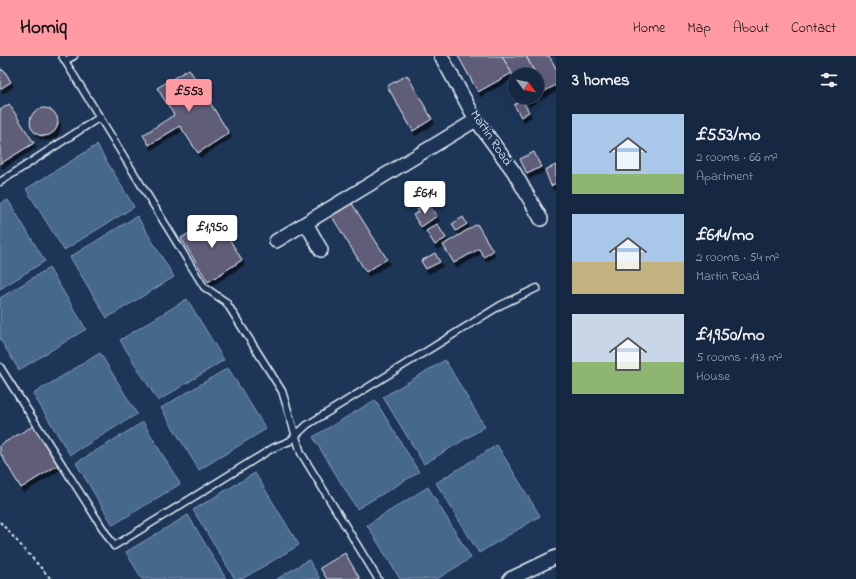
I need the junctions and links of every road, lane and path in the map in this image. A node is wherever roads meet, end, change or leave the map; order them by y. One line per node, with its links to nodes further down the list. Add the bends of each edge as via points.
1 (74, 56): 3 (lane)
2 (441, 56): 5 (street, Martin Road)
3 (64, 59): 4 (lane)
4 (100, 117): 6 (lane); 13 (lane, via 204,287 226,302 282,391)
5 (476, 120): 7 (street, Martin Road, via 514,172); 8 (street)
6 (0, 182)
7 (542, 219)
8 (306, 223): 9 (street); 10 (street)
9 (276, 241)
10 (321, 250)
11 (537, 288): 13 (lane, via 501,306 307,425)
12 (0, 367): 13 (lane, via 114,546)
13 (295, 436): 17 (lane, via 301,453)
14 (0, 522): 16 (path)
15 (556, 557): 18 (street)
16 (51, 579)
17 (378, 579)
18 (510, 579)

